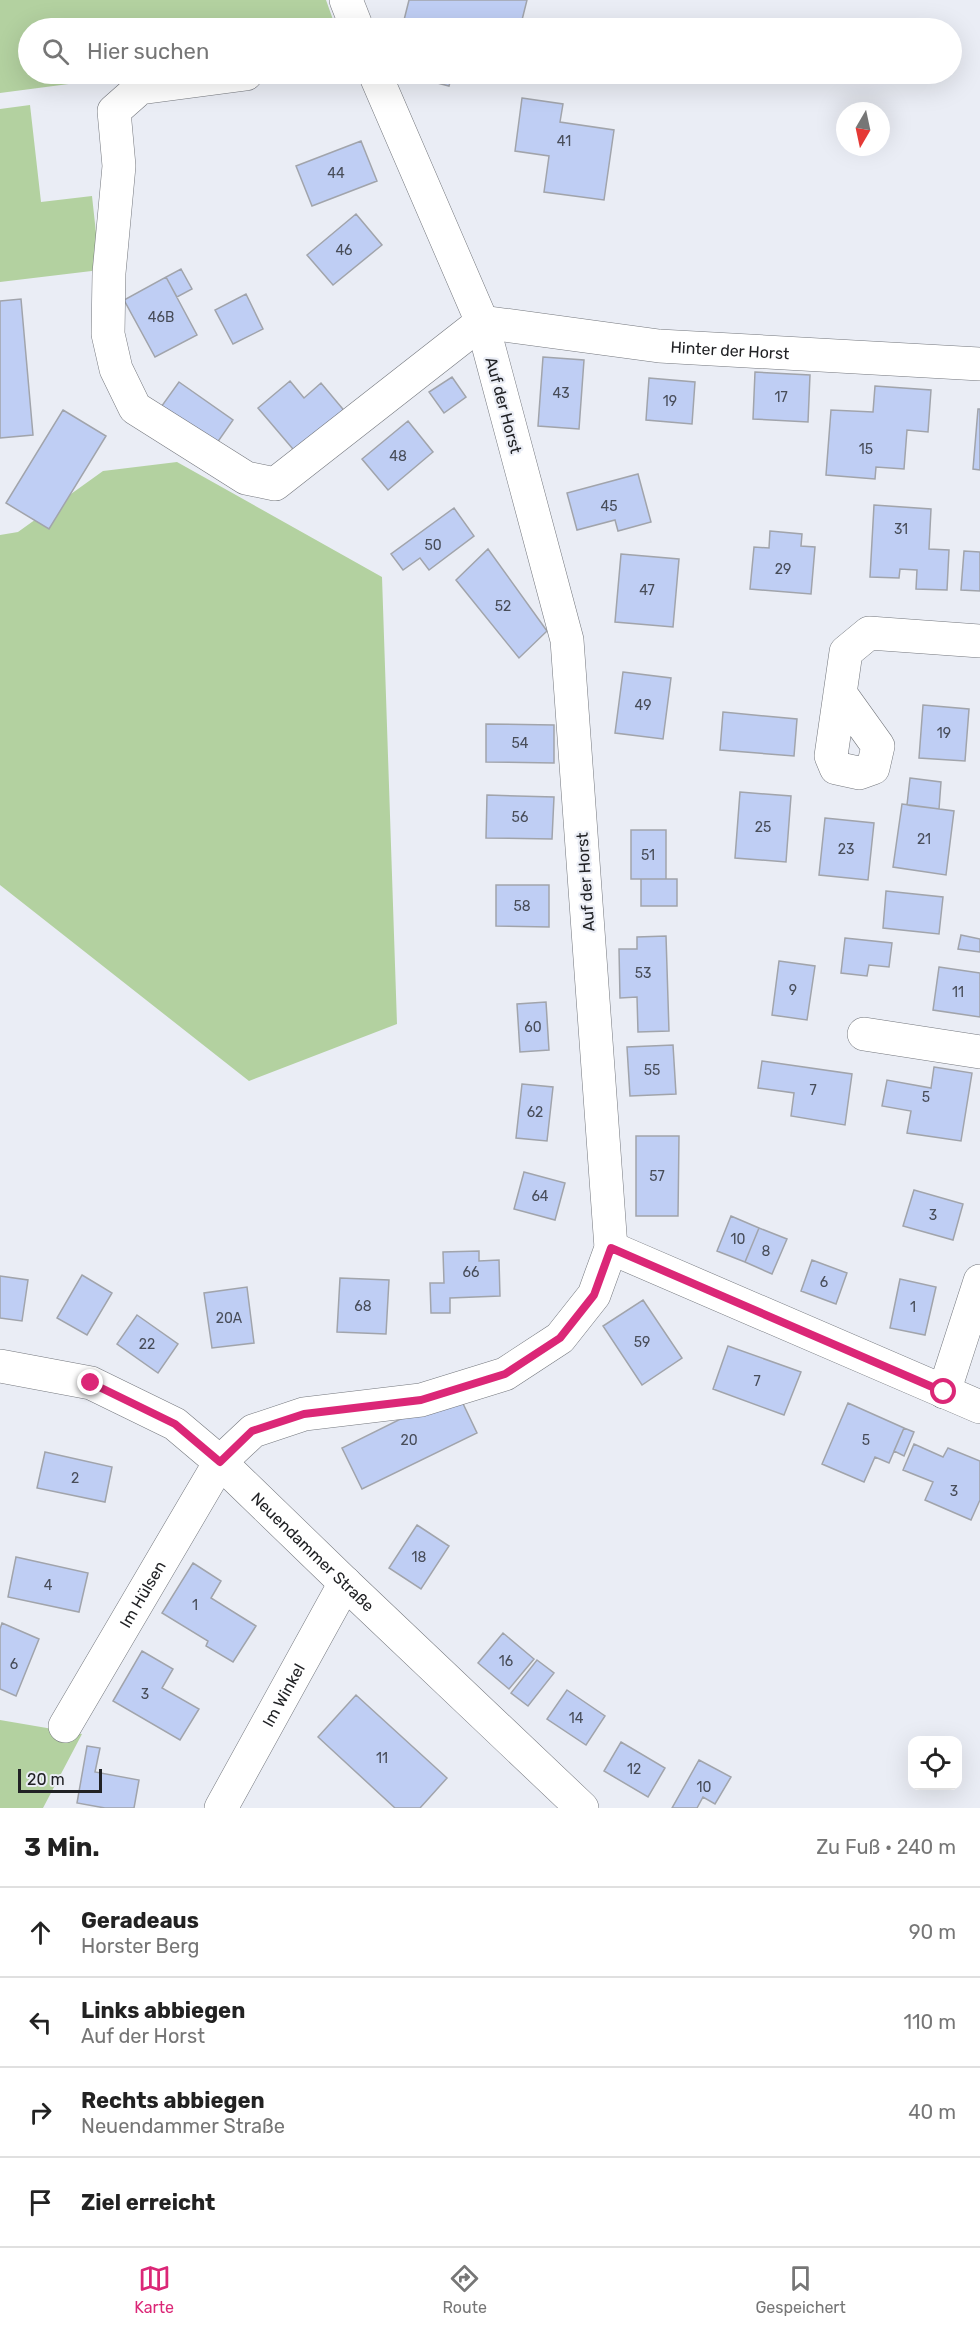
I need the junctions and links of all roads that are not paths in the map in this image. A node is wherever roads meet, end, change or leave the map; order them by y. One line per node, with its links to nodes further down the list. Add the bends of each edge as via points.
1 (346, 0): 2 (street)
2 (353, 18)
3 (170, 84): 5 (street, via 140,88 114,111 119,166 108,334 116,369 135,408 246,478 275,484)
4 (379, 84): 5 (street, Auf der Horst)
5 (482, 322): 6 (street, Hinter der Horst, via 659,346); 11 (street, Auf der Horst, via 567,640)
6 (980, 364)
7 (980, 641): 8 (street, via 869,633 846,652)
8 (840, 693)
9 (864, 1034): 10 (street)
10 (980, 1052)
11 (611, 1248): 14 (street); 16 (street, Auf der Horst, via 594,1295 560,1338 505,1374 421,1400 304,1414 252,1431)
12 (980, 1281): 14 (street)
13 (0, 1366): 16 (street, Neuendammer Straße, via 91,1383 175,1424)
14 (944, 1392): 15 (street)
15 (980, 1407)
16 (220, 1462): 17 (street, Neuendammer Straße); 18 (street, Im Hülsen)
17 (345, 1583): 19 (street, Im Winkel); 20 (street, Neuendammer Straße)
18 (65, 1726)
19 (221, 1808)
20 (582, 1808)

